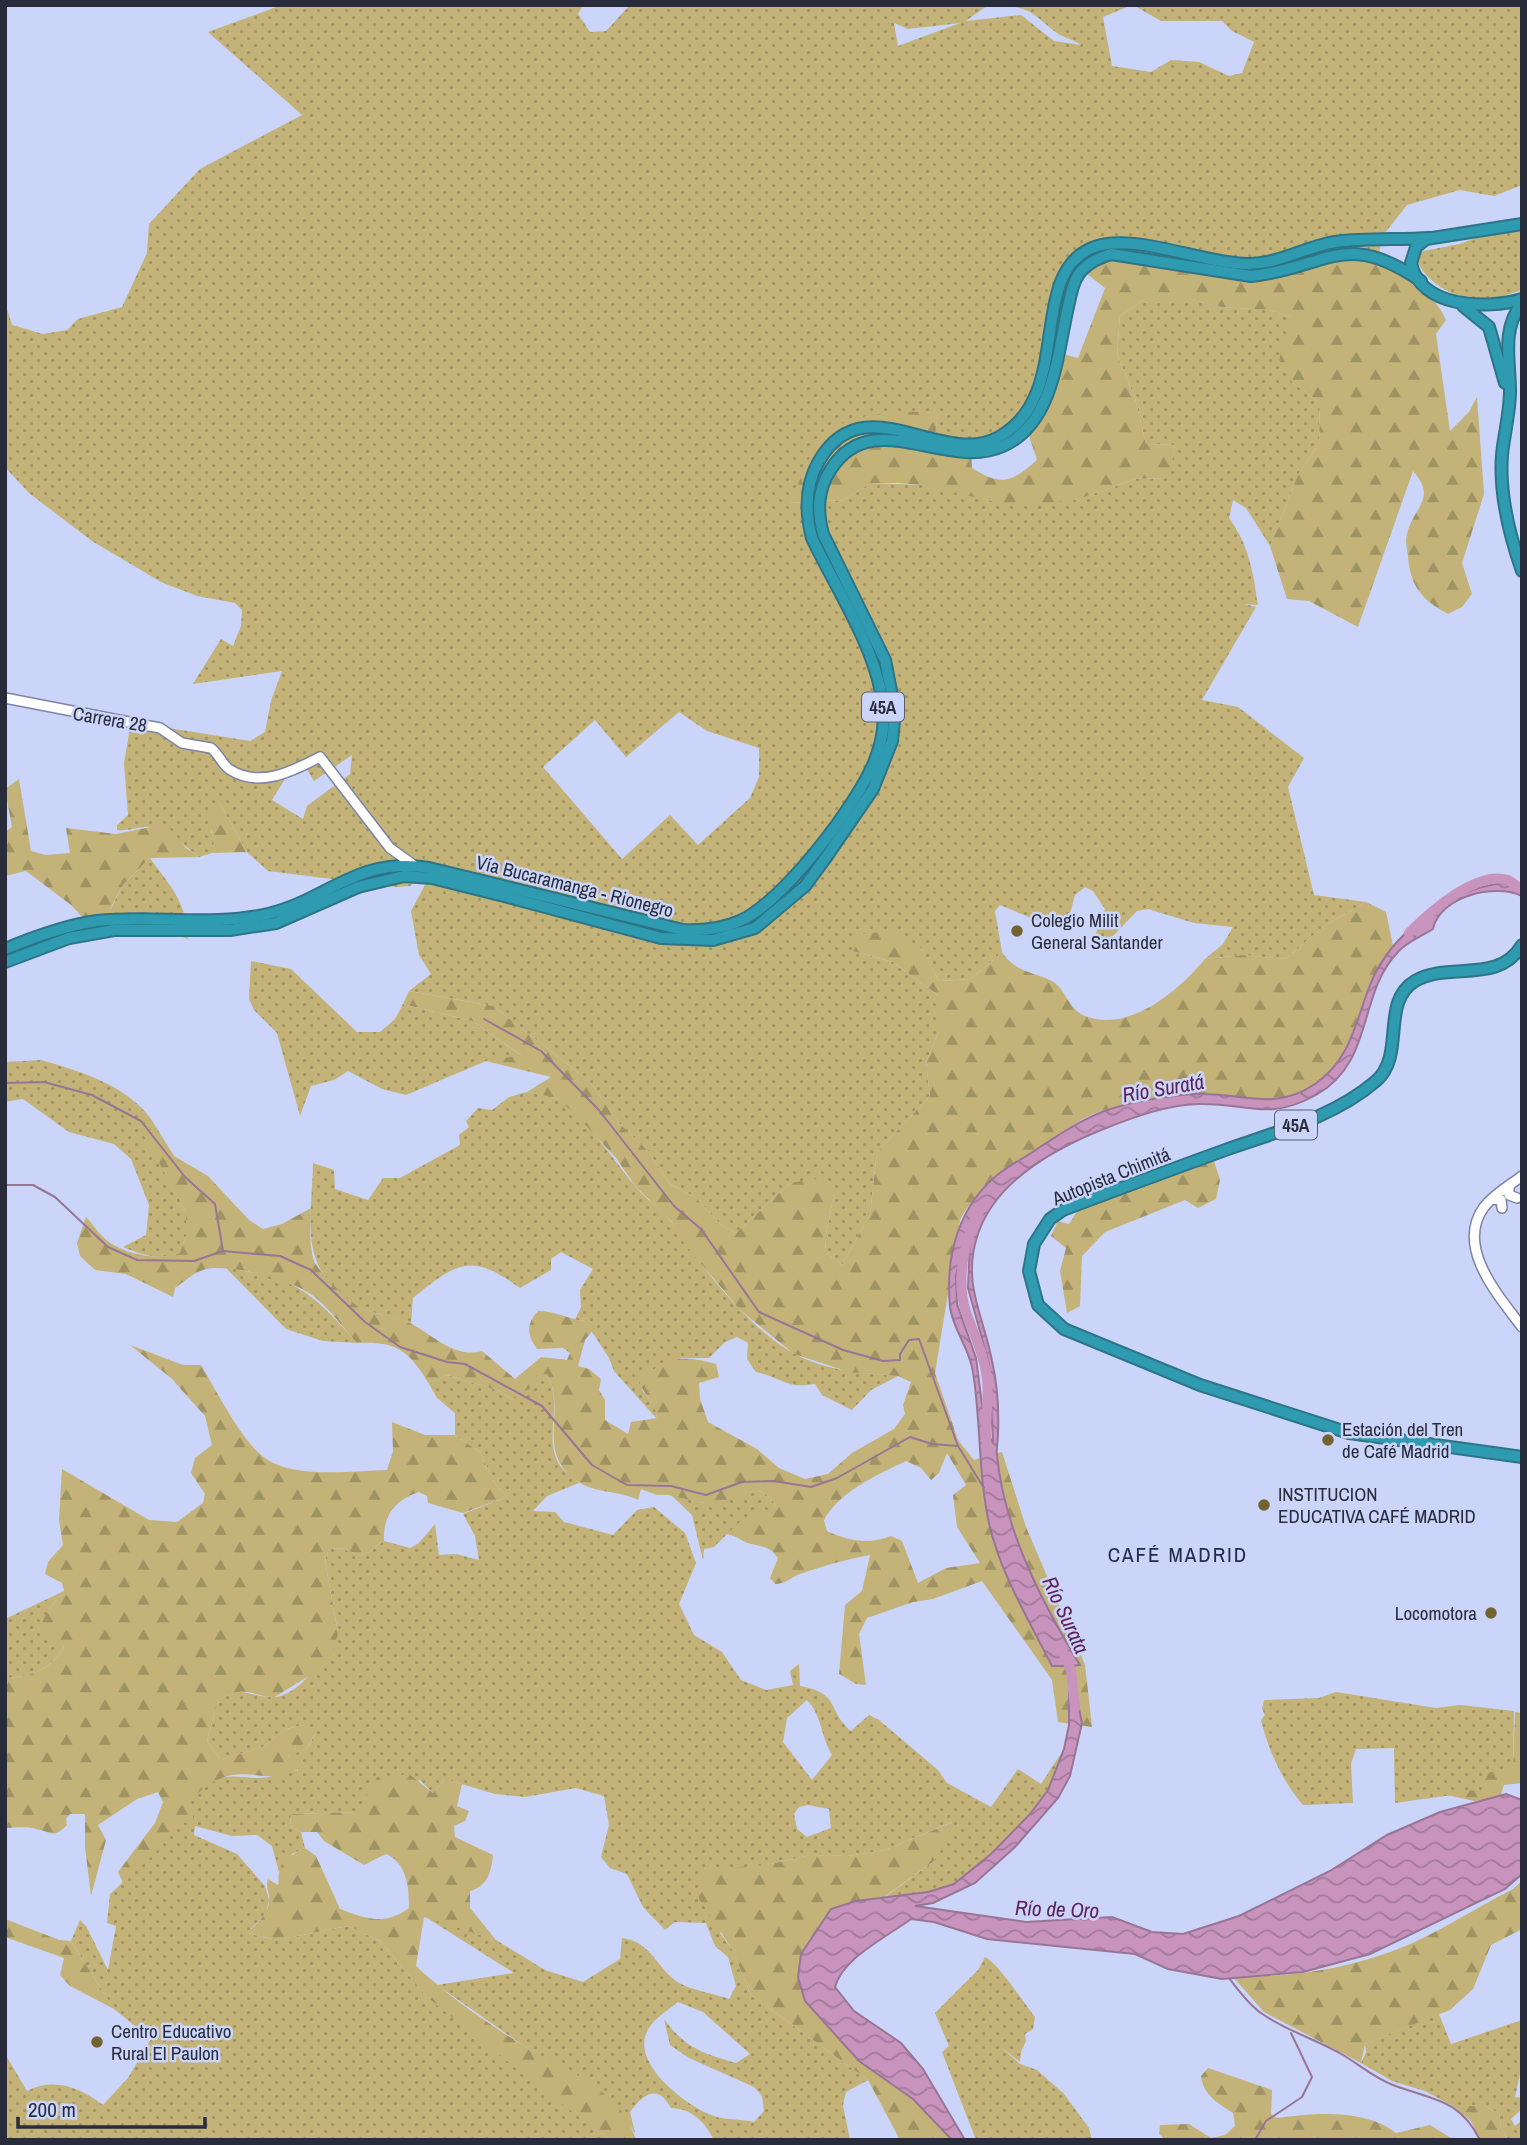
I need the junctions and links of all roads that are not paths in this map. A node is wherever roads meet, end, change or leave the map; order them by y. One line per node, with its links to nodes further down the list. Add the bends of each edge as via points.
1 (1522, 224): 2 (highway, 45A)
2 (1430, 238): 3 (highway, via 1412,254 1413,271); 11 (highway, Vía Bucaramanga - Rionegro / 45A, via 1334,242 1288,258 1249,264 1127,243 1091,248 1076,258 1061,279 1040,385 1033,404 1016,425 979,443 869,427 846,435 824,452 810,481 807,518 812,538 873,665 884,711 881,738 875,761 853,798 787,885 758,911 724,927 683,930)
3 (1421, 281): 5 (highway, 45A); 14 (highway, Vía Bucaramanga - Rionegro / 45A, via 1379,258 1350,253 1251,276 1111,254 1092,261 1076,278 1048,390 1027,430 1015,439 990,451 971,453 872,438 847,451 823,485 818,515 885,660 895,711 892,741 873,789 827,856 805,886 755,928 713,940 662,938 432,878 404,876 358,887 276,923 230,930 114,930 69,938)
4 (1522, 301): 5 (highway, 45A, via 1489,306); 6 (highway, via 1507,341 1510,392)
5 (1458, 303): 6 (highway, via 1479,316 1493,336 1505,383)
6 (1506, 425): 7 (highway, via 1503,495)
7 (1522, 571)
8 (5, 698): 9 (street, Carrera 28, via 160,728 182,743 211,748 226,767 248,775 283,775 320,757)
9 (390, 848): 10 (street); 11 (street)
10 (391, 866): 11 (highway, Vía Bucaramanga - Rionegro / 45A); 13 (highway, Vía Bucaramanga - Rionegro / 45A, via 357,874 271,914 95,922)
11 (415, 866)
12 (1522, 945): 21 (highway, Autopista Chimitá / 45A, via 1499,966 1430,976 1408,987 1398,1004 1393,1049 1385,1071 1355,1098 1311,1120 1063,1210 1050,1219 1034,1244 1029,1271 1038,1305 1056,1324 1200,1385 1349,1433)
13 (5, 949)
14 (5, 962)
15 (1522, 1176): 16 (street)
16 (1509, 1186): 17 (street, via 1509,1195); 18 (street)
17 (1517, 1198)
18 (1492, 1199): 19 (street, via 1501,1200); 20 (street, via 1478,1219 1475,1251)
19 (1502, 1208)
20 (1522, 1327)
21 (1522, 1457)

